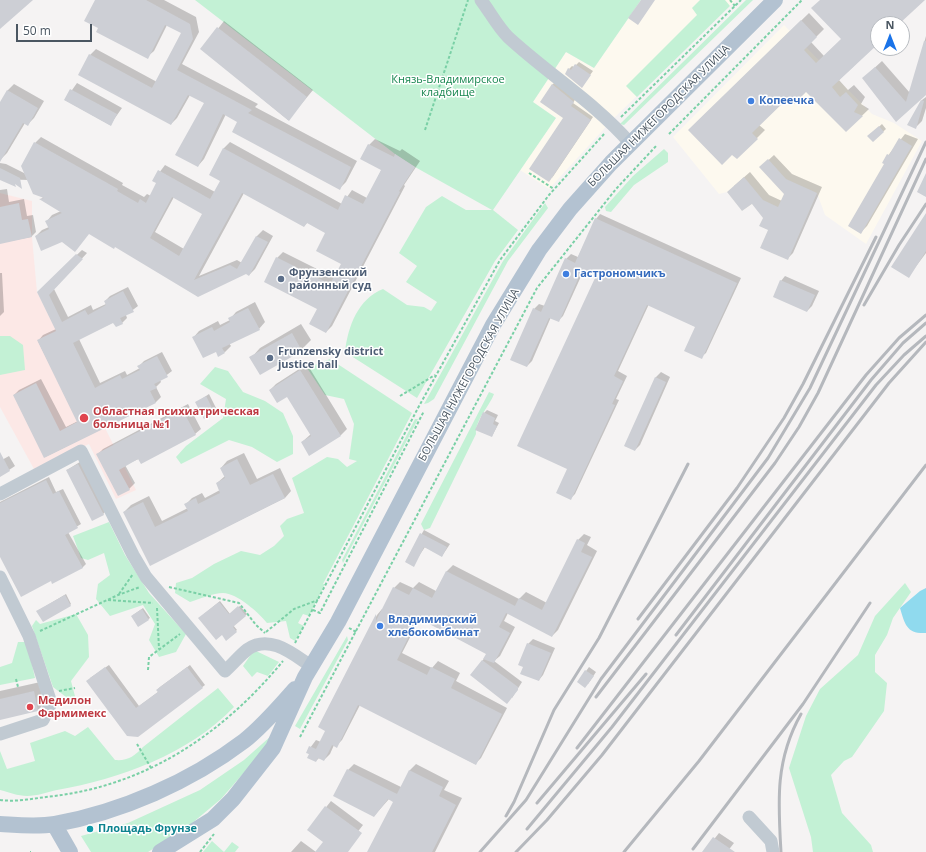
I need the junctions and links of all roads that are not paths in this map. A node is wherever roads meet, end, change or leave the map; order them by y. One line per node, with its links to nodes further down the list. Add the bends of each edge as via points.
1 (481, 0): 3 (lane, via 507,36 551,75 605,117)
2 (775, 0): 3 (main road, БОЛЬШАЯ НИЖЕГОРОДСКАЯ УЛИЦА)
3 (630, 143): 6 (main road, БОЛЬШАЯ НИЖЕГОРОДСКАЯ УЛИЦА, via 570,209 538,250 493,325 338,622)
4 (0, 494): 6 (lane, via 81,451 139,565 151,583 225,671 249,648 276,644 290,652)
5 (0, 577): 7 (lane, via 29,636 51,703 43,720)
6 (308, 671): 9 (main road, БОЛЬШАЯ НИЖЕГОРОДСКАЯ УЛИЦА, via 273,748 233,799); 11 (main road, БОЛЬШАЯ НИЖЕГОРОДСКАЯ УЛИЦА, via 271,716 249,736 207,766 171,785 114,808)
7 (0, 734)
8 (749, 817): 15 (lane, via 771,841)
9 (213, 819): 13 (main road, БОЛЬШАЯ НИЖЕГОРОДСКАЯ УЛИЦА); 14 (main road)
10 (0, 824): 11 (main road, БОЛЬШАЯ НИЖЕГОРОДСКАЯ УЛИЦА)
11 (54, 824): 12 (main road)
12 (70, 852)
13 (160, 852)
14 (183, 852)
15 (773, 852)

